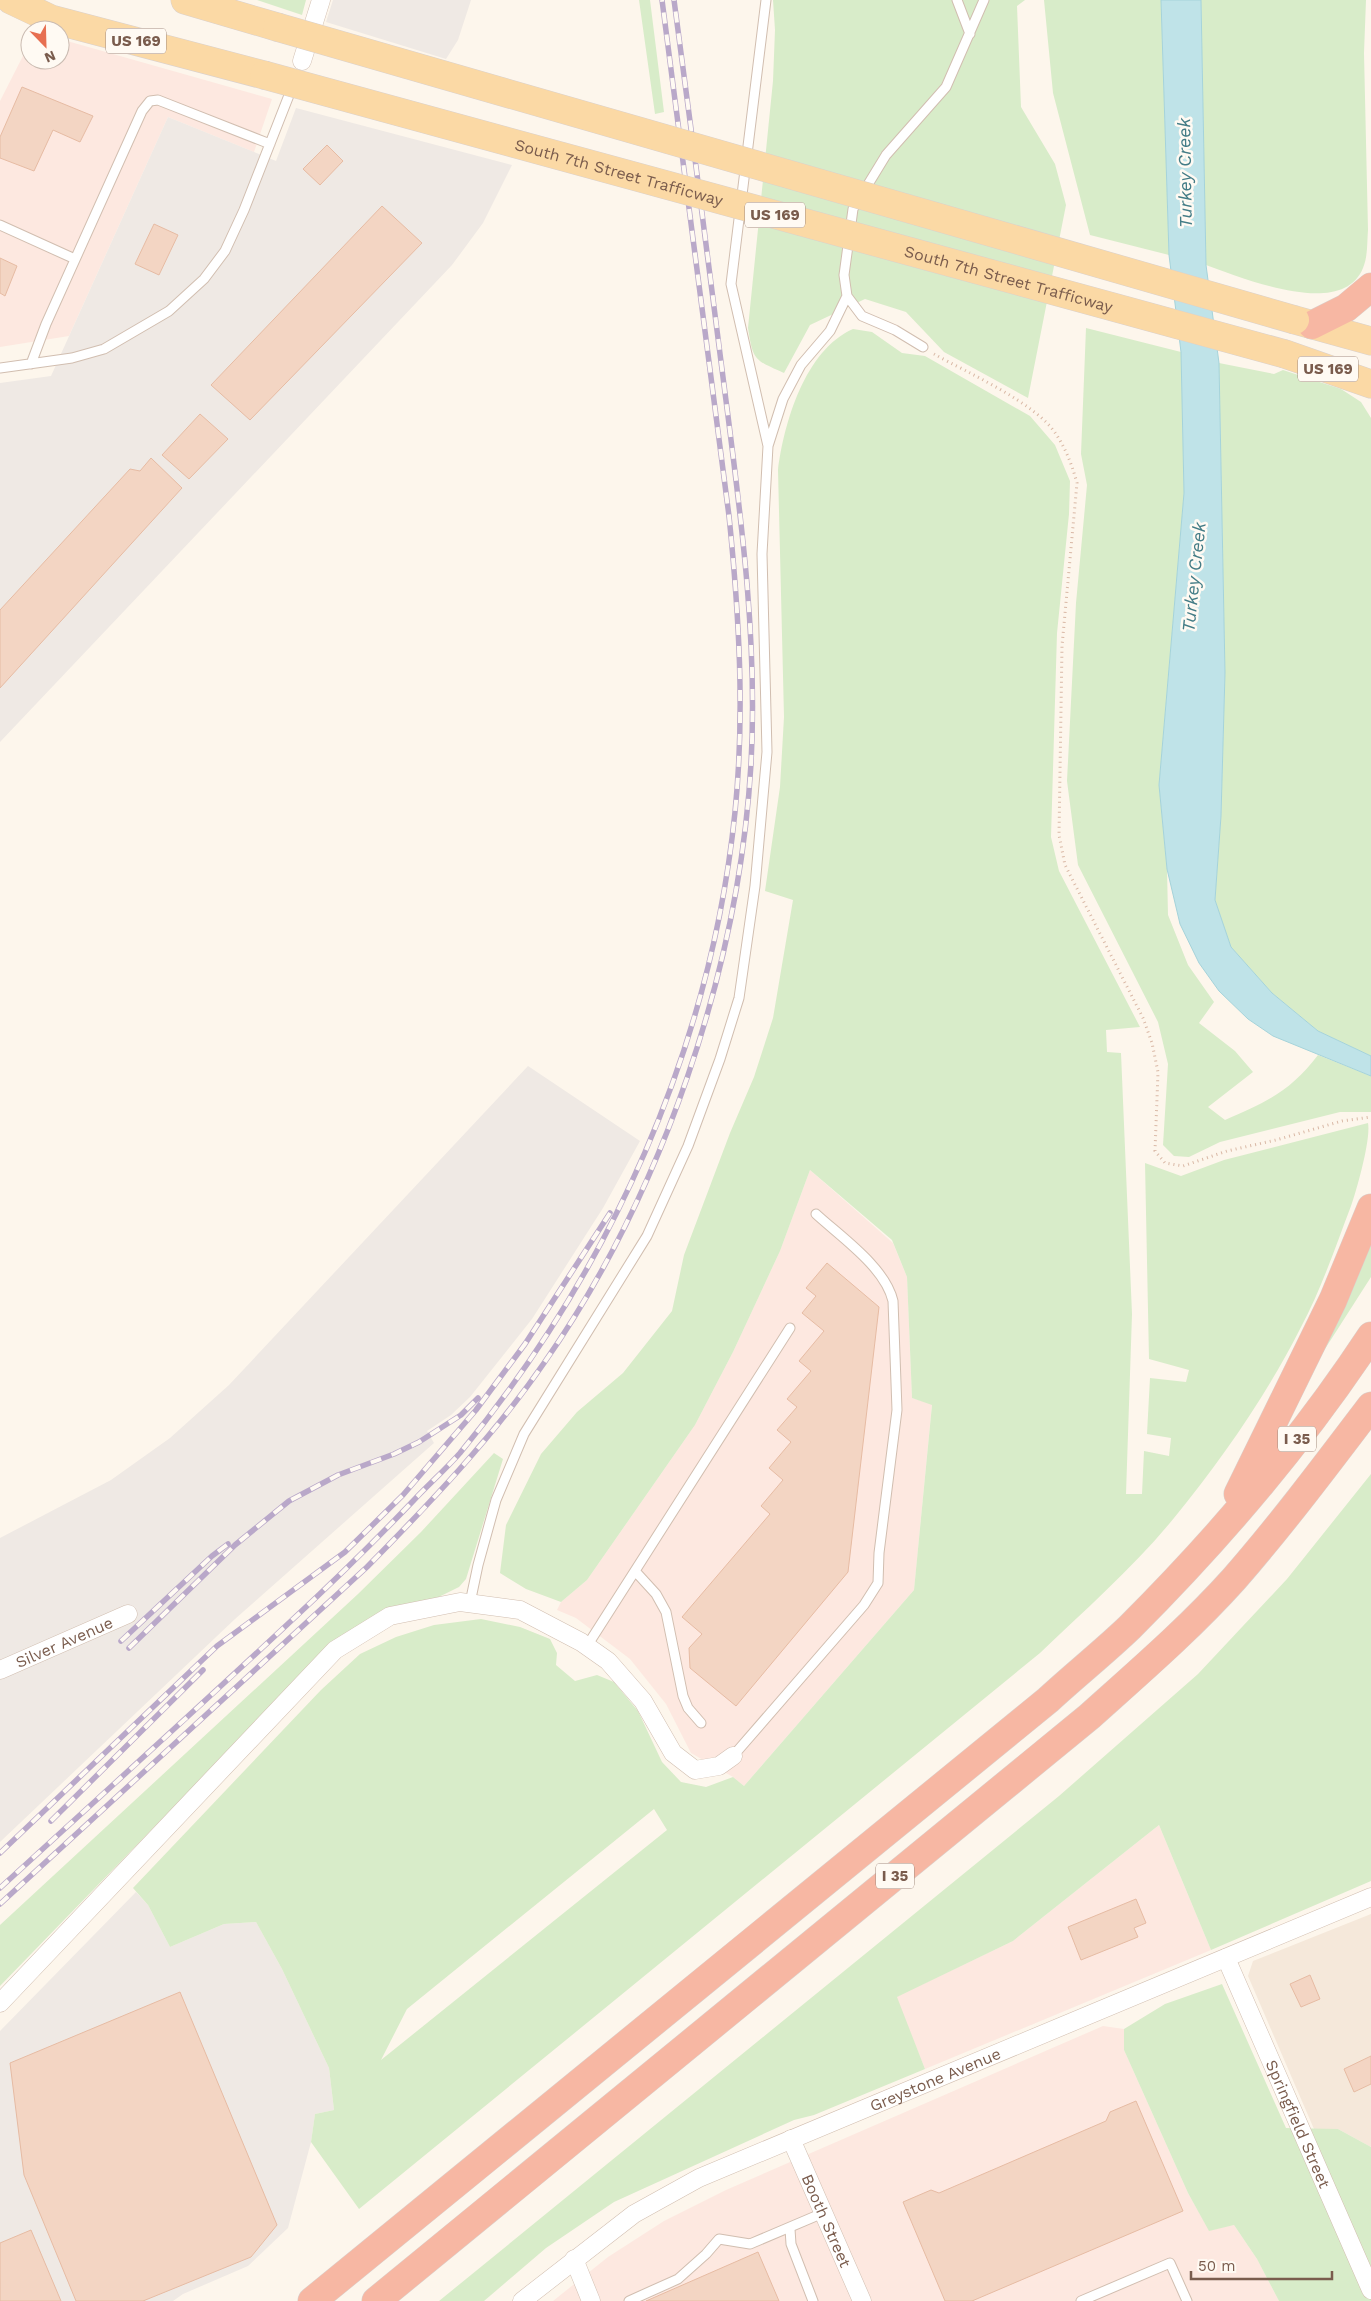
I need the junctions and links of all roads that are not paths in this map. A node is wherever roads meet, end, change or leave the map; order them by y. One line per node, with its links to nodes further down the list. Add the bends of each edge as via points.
1 (11, 0): 19 (main road, South 7th Street Trafficway / US 169, bridge, via 51,19 1285,354)
2 (185, 0): 14 (main road, US 169, bridge)
3 (321, 0): 8 (street)
4 (766, 0): 20 (lane, via 731,284)
5 (957, 0): 7 (lane)
6 (984, 0): 7 (lane)
7 (970, 34): 13 (lane, via 946,87 886,155 853,209 844,275)
8 (302, 62): 9 (lane)
9 (270, 144): 11 (lane, via 158,100 150,101 142,110); 17 (lane, via 224,251 204,279 168,311 104,348 72,358)
10 (0, 225): 11 (lane)
11 (75, 259): 17 (lane)
12 (1371, 287): 14 (highway, via 1346,308)
13 (847, 296): 16 (lane, via 862,316); 20 (lane, via 830,331 801,365 783,399)
14 (1303, 323): 15 (main road, US 169)
15 (1371, 341)
16 (923, 347)
17 (31, 364): 18 (lane)
18 (0, 368)
19 (1371, 384)
20 (768, 446): 28 (lane, via 762,554 767,752 755,886 739,998 688,1146 647,1236 524,1434 496,1500)
21 (1371, 1208): 26 (highway, via 1326,1316)
22 (816, 1214): 33 (lane, via 878,1272 890,1288 893,1301 897,1410 878,1583 864,1604)
23 (790, 1328): 27 (lane)
24 (1371, 1336): 26 (highway, I 35, via 1300,1436)
25 (1371, 1406): 45 (highway, I 35, via 1233,1580 1168,1646 1090,1716)
26 (1217, 1537): 41 (highway, I 35, via 1128,1628 1048,1700)
27 (635, 1571): 30 (lane); 32 (lane, via 656,1594 666,1612 683,1696)
28 (470, 1604): 30 (street, via 520,1610); 36 (street, via 460,1602 390,1616 335,1650)
29 (128, 1614): 31 (street, Silver Avenue)
30 (587, 1646): 33 (street, via 608,1661 643,1700 673,1753 695,1770 719,1766)
31 (0, 1670)
32 (701, 1723)
33 (733, 1756)
34 (1371, 1897): 35 (street, Greystone Avenue)
35 (1226, 1958): 37 (street, Greystone Avenue); 42 (street, Springfield Street)
36 (0, 2003)
37 (791, 2139): 38 (street, Booth Street); 40 (street, Greystone Avenue, via 698,2178 634,2214)
38 (824, 2213): 39 (lane); 50 (street, Booth Street)
39 (790, 2229): 48 (lane, via 750,2244 719,2240 678,2279); 49 (lane, via 792,2244)
40 (574, 2259): 46 (street, Greystone Avenue); 47 (street)
41 (352, 2269): 43 (highway); 44 (highway, I 35)
42 (1371, 2290)
43 (290, 2301)
44 (312, 2301)
45 (376, 2301)
46 (522, 2301)
47 (591, 2301)
48 (628, 2301)
49 (813, 2301)
50 (862, 2301)
51 (1081, 2301): 52 (lane, via 1170,2263)
52 (1187, 2301)

